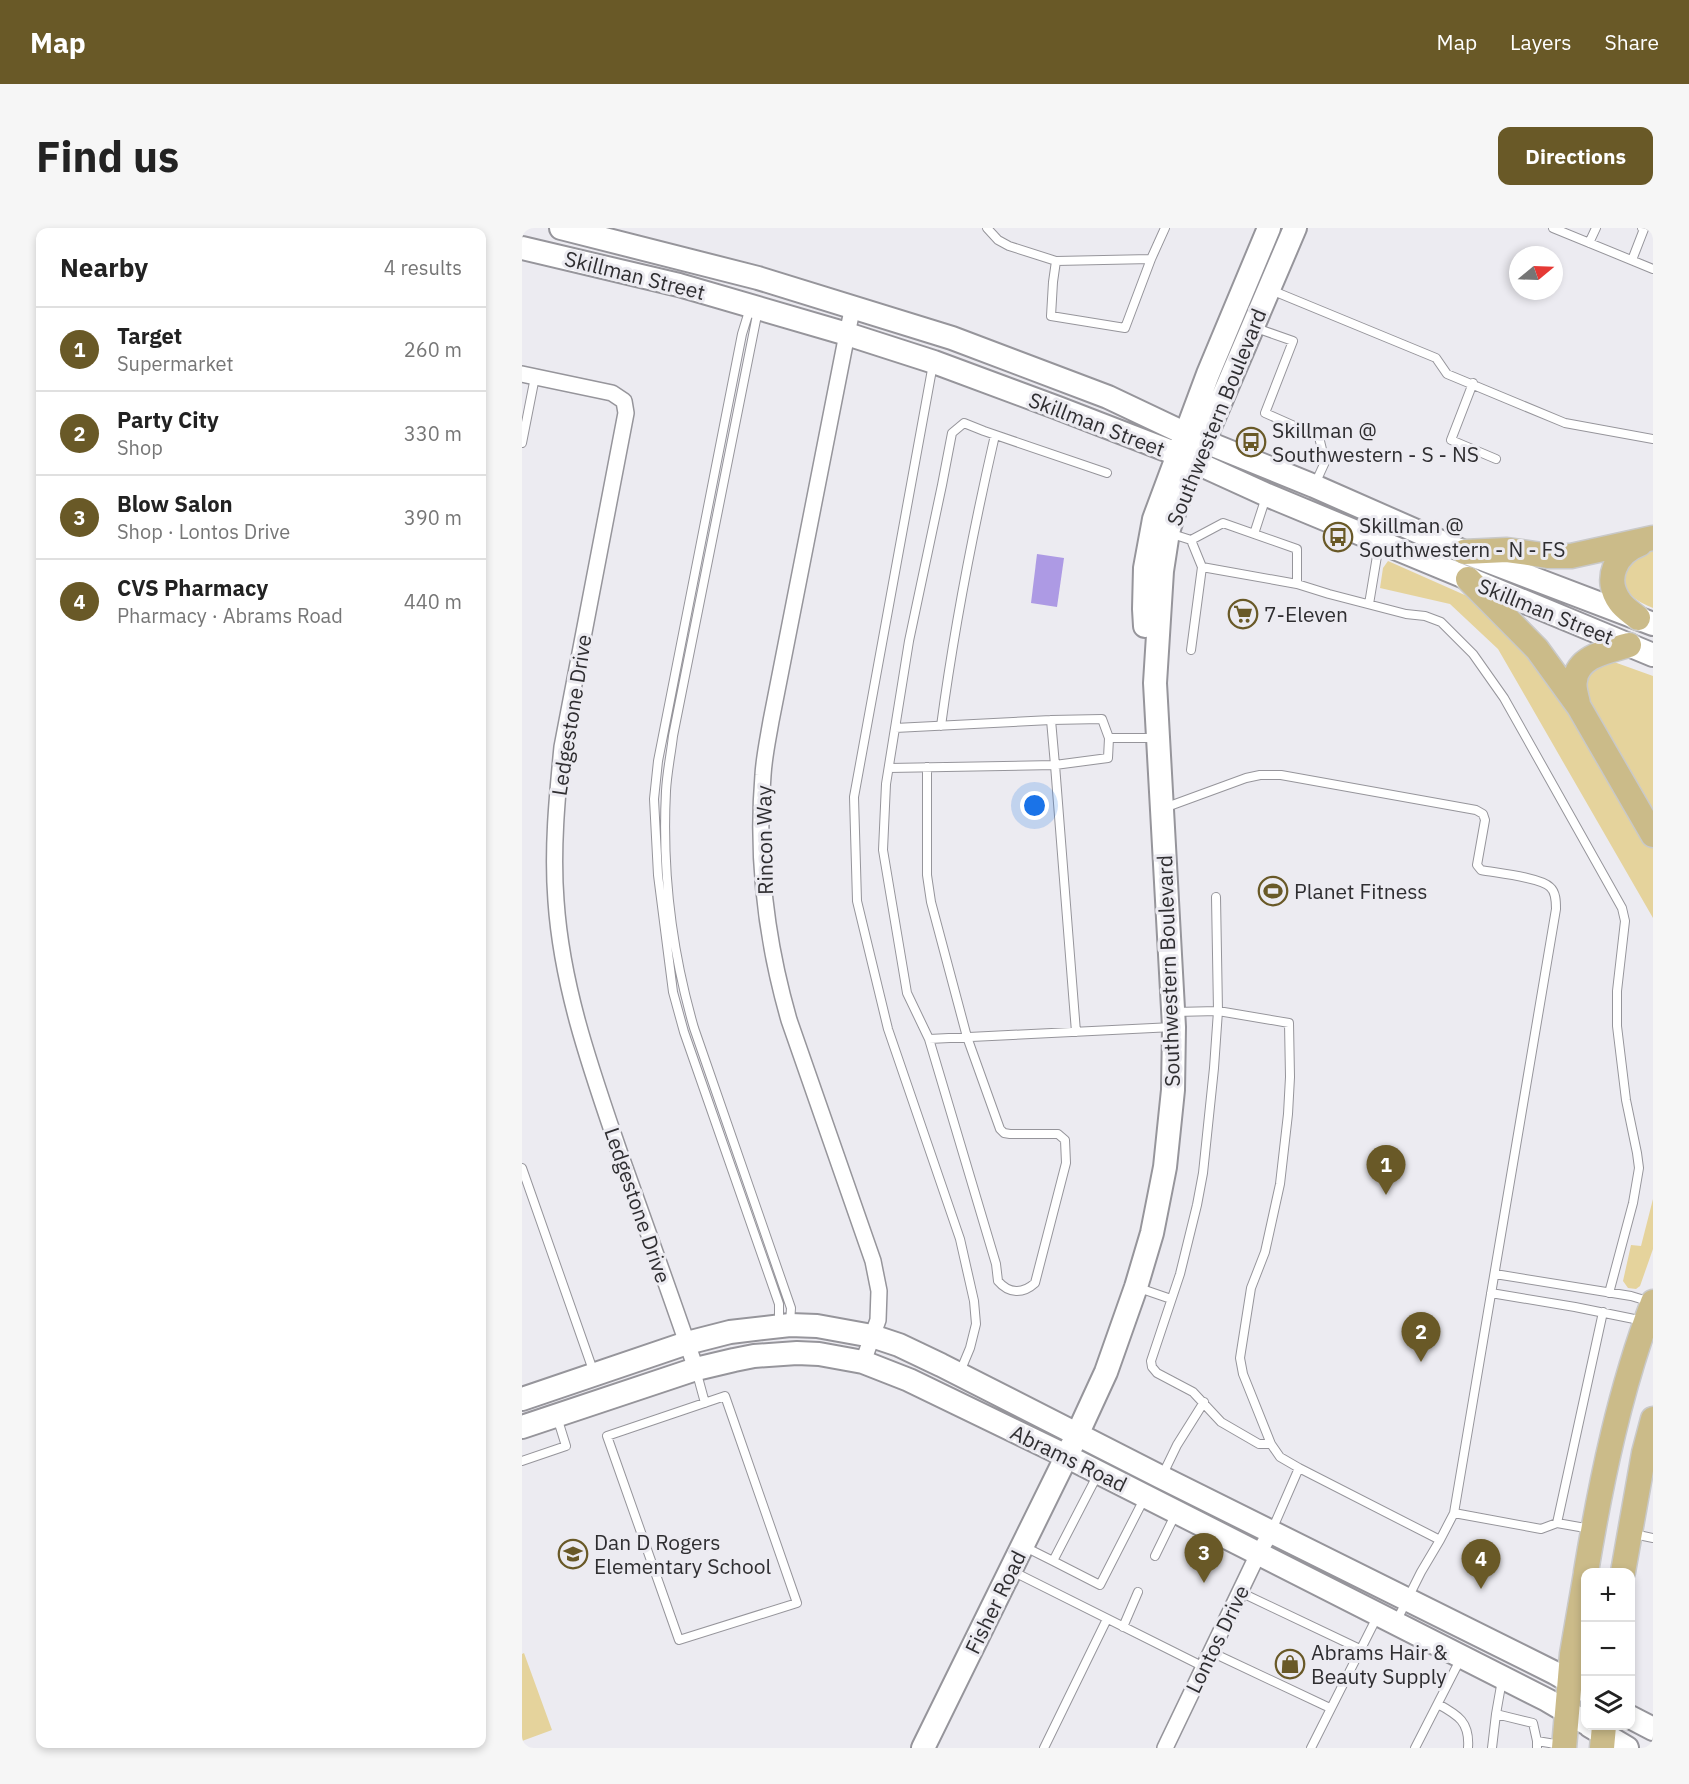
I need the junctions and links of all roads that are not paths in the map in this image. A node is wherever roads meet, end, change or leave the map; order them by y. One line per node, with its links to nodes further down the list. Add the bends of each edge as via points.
1 (561, 228): 16 (main road, Skillman Street)
2 (987, 228): 13 (lane, via 1009,246)
3 (1165, 228): 11 (lane)
4 (1269, 228): 26 (main road, Southwestern Boulevard, via 1208,374)
5 (1295, 228): 15 (main road, Southwestern Boulevard)
6 (1553, 228): 9 (lane)
7 (1596, 228): 9 (lane)
8 (1642, 228): 12 (lane)
9 (1589, 243): 12 (lane)
10 (522, 248): 17 (main road, Skillman Street, via 678,285)
11 (1151, 259): 13 (lane); 13 (lane, via 1125,328 1051,316)
12 (1632, 260): 14 (lane)
13 (1056, 261)
14 (1653, 269)
15 (1269, 289): 18 (main road, Southwestern Boulevard); 22 (lane, via 1436,358 1447,374)
16 (853, 306): 19 (street, Rincon Way); 26 (main road, Skillman Street, via 952,338 1108,397)
17 (754, 308): 19 (main road, Skillman Street); 72 (lane, via 742,334 686,613 654,799 658,875 673,992)
18 (1252, 327): 26 (main road, Southwestern Boulevard); 29 (lane, via 1293,341 1265,413 1319,437 1325,462)
19 (846, 333): 20 (main road, Skillman Street); 73 (street, Rincon Way, via 771,721 763,775 761,839 764,896 778,982 873,1261 879,1291 878,1320)
20 (934, 362): 26 (main road, Skillman Street, via 1058,408); 79 (lane, via 854,797 857,901 862,923 888,1029 960,1239 974,1301 976,1324)
21 (529, 376): 25 (lane); 74 (street, Ledgestone Drive, via 612,393 624,401 626,413 562,747 554,855 556,902 575,1016 591,1071)
22 (1473, 384): 24 (lane, via 1565,423); 27 (lane, via 1451,440)
23 (995, 435): 28 (lane); 49 (lane); 50 (lane, via 964,423 952,433)
24 (1653, 439)
25 (522, 442)
26 (1190, 448): 29 (main road, Skillman Street); 30 (main road, Skillman Street); 32 (main road, Southwestern Boulevard, via 1185,480); 46 (main road, Southwestern Boulevard, via 1154,519 1145,568 1147,647)
27 (1496, 459)
28 (1107, 473)
29 (1314, 486): 31 (main road, Skillman Street)
30 (1267, 495): 33 (lane); 36 (main road, Skillman Street)
31 (1386, 517): 36 (main road); 37 (main road, Skillman Street)
32 (1168, 532): 35 (lane); 46 (main road, Southwestern Boulevard)
33 (1254, 534): 35 (lane, via 1223,523); 40 (lane, via 1297,549)
34 (1653, 538): 37 (main road, via 1572,555 1507,550); 42 (main road, via 1629,548 1613,570 1615,595)
35 (1191, 540): 38 (lane)
36 (1379, 542): 39 (main road, Skillman Street); 41 (lane)
37 (1464, 552): 42 (main road, Skillman Street)
38 (1202, 567): 40 (lane); 44 (lane)
39 (1468, 579): 43 (main road, Skillman Street); 47 (main road, via 1538,649)
40 (1297, 584): 41 (lane)
41 (1369, 604): 68 (lane, via 1441,622 1473,654 1504,698 1622,908 1625,921 1617,1026 1639,1168)
42 (1645, 621)
43 (1629, 645): 45 (main road, Skillman Street); 47 (main road, via 1588,659 1582,666 1575,679)
44 (1191, 650)
45 (1653, 655)
46 (1155, 683): 52 (main road, Southwestern Boulevard)
47 (1579, 706): 57 (main road)
48 (1050, 720): 49 (lane); 51 (lane, via 1102,719); 53 (lane)
49 (940, 726): 50 (lane)
50 (895, 728): 55 (lane)
51 (1110, 738): 52 (lane); 53 (lane, via 1108,758)
52 (1158, 738): 56 (main road, Southwestern Boulevard)
53 (1054, 765): 54 (lane); 61 (lane)
54 (927, 767): 55 (lane); 62 (lane, via 927,875)
55 (889, 768): 63 (lane, via 883,850 908,993)
56 (1162, 809): 60 (main road, Southwestern Boulevard); 65 (lane, via 1260,775 1281,775 1476,810 1485,820 1477,865 1481,870 1541,881 1552,887 1556,909)
57 (1653, 835)
58 (1216, 897): 59 (lane)
59 (1218, 1011): 60 (lane); 69 (lane, via 1203,1173); 87 (lane, via 1289,1023 1289,1087 1280,1184 1265,1252 1251,1288 1240,1358)
60 (1174, 1019): 61 (lane); 66 (main road, Southwestern Boulevard, via 1173,1090 1165,1167)
61 (1076, 1032): 62 (lane)
62 (967, 1037): 63 (lane); 63 (lane, via 1000,1129 1010,1134 1058,1134 1065,1140 1066,1163 1035,1283 1023,1291 1009,1291 998,1281)
63 (928, 1039)
64 (522, 1168): 78 (lane)
65 (1495, 1274): 67 (lane); 68 (lane)
66 (1136, 1287): 69 (lane); 86 (main road, Southwestern Boulevard, via 1106,1372)
67 (1491, 1293): 71 (lane); 95 (lane)
68 (1610, 1293): 70 (lane, via 1631,1296)
69 (1171, 1299): 81 (lane, via 1152,1368)
70 (1652, 1310): 71 (lane); 97 (main road, via 1622,1401)
71 (1603, 1312): 96 (lane)
72 (785, 1325): 73 (main road, Abrams Road, via 818,1326); 74 (main road, Abrams Road, via 730,1332); 75 (main road)
73 (872, 1336): 76 (street, Rincon Way); 79 (main road, Abrams Road)
74 (687, 1343): 77 (street, Ledgestone Drive); 78 (main road, Abrams Road)
75 (779, 1354): 76 (main road, Abrams Road, via 819,1354); 77 (main road, Abrams Road)
76 (863, 1362): 88 (main road, Abrams Road)
77 (696, 1369): 82 (lane); 83 (main road, Abrams Road)
78 (594, 1375): 80 (main road, Abrams Road)
79 (959, 1375): 86 (main road, Abrams Road)
80 (522, 1399)
81 (1204, 1402): 87 (lane, via 1221,1422 1259,1444); 92 (lane)
82 (705, 1403): 82 (lane, via 725,1396 797,1603 679,1640 607,1436)
83 (556, 1416): 85 (main road, Abrams Road); 89 (lane, via 566,1446)
84 (1653, 1419): 99 (main road, via 1644,1453)
85 (522, 1427)
86 (1077, 1435): 88 (main road, Southwestern Boulevard); 92 (main road, Abrams Road)
87 (1271, 1444): 90 (lane, via 1280,1457)
88 (1066, 1456): 91 (main road, Abrams Road); 101 (main road, Fisher Road)
89 (522, 1461)
90 (1299, 1468): 98 (lane); 100 (lane)
91 (1099, 1473): 93 (main road, Abrams Road); 104 (lane)
92 (1161, 1477): 98 (main road, Abrams Road)
93 (1145, 1496): 94 (main road, Abrams Road); 104 (lane, via 1100,1585)
94 (1177, 1512): 102 (main road, Abrams Road); 103 (lane)
95 (1454, 1514): 96 (lane, via 1541,1529); 100 (lane)
96 (1557, 1523): 97 (lane)
97 (1592, 1529): 105 (main road)
98 (1271, 1532): 102 (street, Lontos Drive); 110 (main road, Abrams Road)
99 (1641, 1535): 106 (main road)
100 (1440, 1540): 110 (lane)
101 (1022, 1546): 104 (lane); 107 (main road, Fisher Road)
102 (1258, 1554): 109 (street, Lontos Drive); 113 (main road, Abrams Road)
103 (1155, 1556)
104 (1053, 1561)
105 (1587, 1568)
106 (1625, 1568)
107 (1010, 1571): 112 (lane); 130 (main road, Fisher Road)
108 (1138, 1592): 114 (lane)
109 (1240, 1592): 115 (lane); 117 (street, Lontos Drive)
110 (1407, 1600): 113 (lane); 119 (main road, Abrams Road)
111 (1581, 1602): 119 (main road, via 1572,1653)
112 (1107, 1619): 114 (lane); 131 (lane)
113 (1387, 1619): 115 (lane); 116 (main road, Abrams Road)
114 (1123, 1627): 117 (lane)
115 (1360, 1649): 121 (lane)
116 (1462, 1657): 118 (main road, Abrams Road); 120 (lane)
117 (1207, 1659): 121 (lane); 132 (street, Lontos Drive)
118 (1503, 1678): 122 (lane); 124 (main road, Abrams Road)
119 (1577, 1686)
120 (1438, 1704): 134 (lane); 135 (lane, via 1463,1721)
121 (1330, 1708): 133 (lane)
122 (1496, 1714): 128 (lane, via 1533,1723); 136 (lane)
123 (1635, 1720): 125 (main road)
124 (1581, 1722)
125 (1653, 1729)
126 (1589, 1730): 129 (main road)
127 (1596, 1730): 137 (main road, Abrams Road)
128 (1537, 1744): 129 (lane)
129 (1564, 1747)
130 (923, 1748)
131 (1044, 1748)
132 (1165, 1748)
133 (1311, 1748)
134 (1415, 1748)
135 (1468, 1748)
136 (1492, 1748)
137 (1627, 1748)

